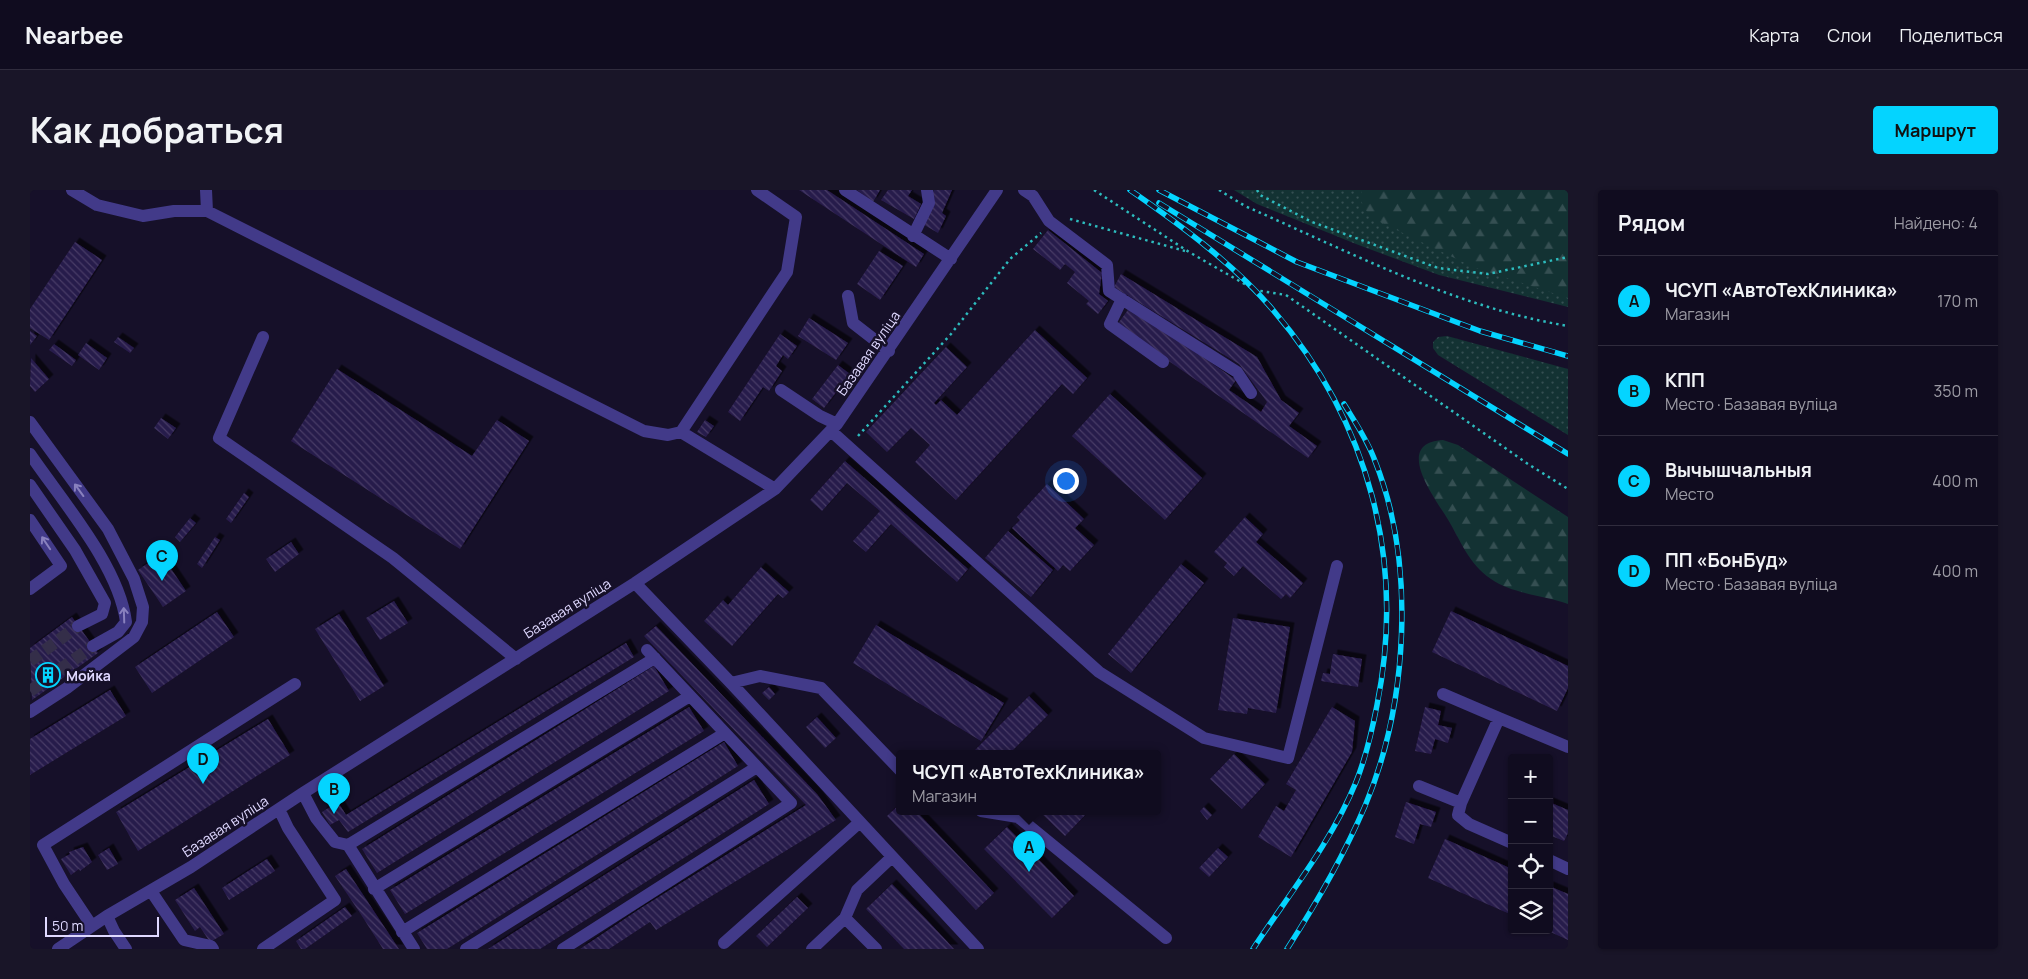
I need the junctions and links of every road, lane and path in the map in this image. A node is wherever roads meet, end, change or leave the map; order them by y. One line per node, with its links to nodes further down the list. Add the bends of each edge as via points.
1 (72, 190): 11 (street, via 97,205 143,216 174,211)
2 (206, 190): 11 (street)
3 (757, 190): 27 (street, via 796,217 787,272)
4 (845, 190): 13 (street)
5 (927, 190): 13 (street, via 929,203)
6 (997, 190): 16 (street, Базавая вуліца)
7 (1024, 190): 12 (street, via 1033,196)
8 (1094, 190): 14 (path)
9 (1219, 190): 19 (path, via 1245,206 1441,292)
10 (1257, 190): 15 (path, via 1260,195 1312,222 1438,268 1488,274)
11 (207, 211): 27 (street, via 644,431 668,435)
12 (1049, 221): 14 (path, via 1072,219); 18 (street, via 1107,265 1109,291); 28 (path, via 1043,232 1010,259 951,334)
13 (913, 236): 16 (street)
14 (1189, 252): 32 (path, via 1255,290 1286,295)
15 (1568, 257)
16 (951, 259): 21 (street, Базавая вуліца)
17 (848, 296): 21 (street, via 853,322)
18 (1122, 299): 22 (street, via 1110,324); 24 (street, via 1237,372)
19 (1568, 326)
20 (264, 337): 39 (street, via 218,438 393,558)
21 (889, 351): 26 (street, Базавая вуліца)
22 (1163, 362)
23 (781, 390): 26 (street)
24 (1251, 393)
25 (30, 422): 44 (street, one-way to 25, via 134,637 142,622 144,607 134,579 108,529)
26 (834, 427): 28 (street); 31 (street, Базавая вуліца)
27 (681, 432): 31 (street)
28 (850, 445): 34 (street, via 1099,672 1204,738 1288,758)
29 (30, 454): 38 (street, one-way to 29, via 118,632 126,622 124,602 90,540)
30 (30, 485): 37 (street, via 75,550 105,603 102,614)
31 (775, 489): 35 (street, Базавая вуліца)
32 (1568, 489)
33 (30, 520): 36 (street, one-way to 33, via 61,566)
34 (1337, 566)
35 (635, 583): 39 (street, Базавая вуліца); 40 (street)
36 (30, 589)
37 (78, 626)
38 (93, 646)
39 (516, 658): 51 (street, Базавая вуліца)
40 (731, 683): 48 (street, via 760,676 821,688); 55 (street)
41 (296, 684): 65 (street, via 43,845)
42 (1444, 694): 45 (street)
43 (690, 696): 46 (street); 57 (street, via 651,654); 61 (street)
44 (30, 712)
45 (1499, 718): 47 (street); 52 (street)
46 (725, 733): 49 (street); 66 (street)
47 (1568, 747)
48 (896, 766)
49 (757, 767): 74 (street); 75 (street, via 791,803)
50 (1419, 786): 52 (street)
51 (303, 793): 53 (street, Базавая вуліца); 57 (street, via 316,818 335,842)
52 (1461, 803): 56 (street, via 1458,815 1461,819)
53 (279, 809): 62 (street, Базавая вуліца); 72 (street, via 335,900)
54 (1006, 815): 67 (street, via 1018,817)
55 (860, 822): 58 (street); 68 (street)
56 (1508, 841)
57 (348, 844): 61 (street)
58 (892, 857): 64 (street, via 857,890); 78 (street)
59 (1553, 862): 60 (street)
60 (1568, 869)
61 (374, 889): 66 (street)
62 (151, 891): 63 (street, Базавая вуліца); 71 (street, via 184,940)
63 (107, 916): 65 (street, Базавая вуліца); 70 (street)
64 (845, 918): 76 (street); 77 (street)
65 (92, 926): 69 (street, Базавая вуліца)
66 (402, 932): 73 (street)
67 (1166, 938)
68 (724, 942)
69 (58, 949)
70 (126, 949)
71 (213, 949)
72 (263, 949)
73 (414, 949)
74 (466, 949)
75 (563, 949)
76 (812, 949)
77 (876, 949)
78 (978, 949)

